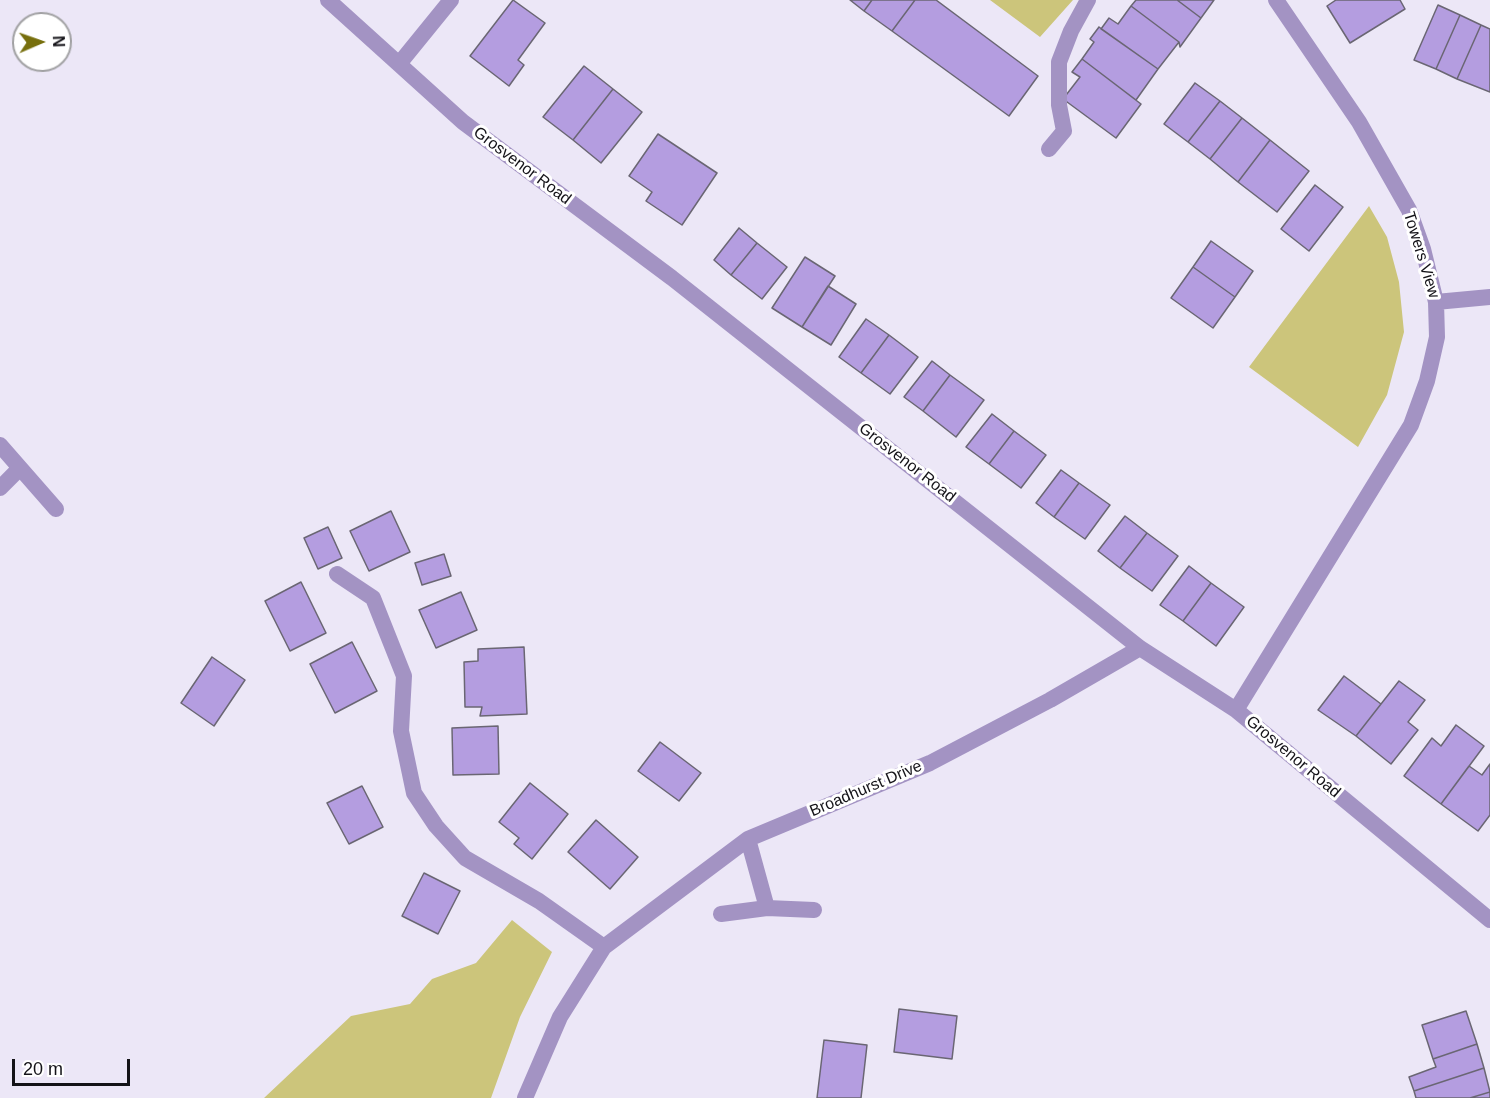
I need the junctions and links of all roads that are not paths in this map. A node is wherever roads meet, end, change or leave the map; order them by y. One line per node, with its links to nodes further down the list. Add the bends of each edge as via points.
1 (328, 0): 5 (street, Grosvenor Road)
2 (451, 0): 5 (street)
3 (1088, 0): 6 (street, via 1059,62 1059,105 1064,131)
4 (1276, 0): 8 (street, Towers View, via 1390,172 1423,249)
5 (399, 64): 14 (street, Grosvenor Road, via 463,122 672,278)
6 (1049, 149)
7 (1490, 297): 8 (street)
8 (1436, 302): 15 (street, Towers View, via 1437,336 1411,424)
9 (0, 445): 10 (street)
10 (20, 468): 11 (street); 12 (street)
11 (0, 488)
12 (56, 509)
13 (337, 573): 21 (street, via 374,598 404,676 401,732 414,793 436,826 465,858 539,901)
14 (1140, 648): 15 (street, Grosvenor Road); 16 (street, Broadhurst Drive, via 930,763)
15 (1236, 710): 20 (street, Grosvenor Road)
16 (748, 839): 17 (street); 21 (street, Broadhurst Drive)
17 (766, 908): 18 (street); 19 (street)
18 (814, 910)
19 (722, 914)
20 (1490, 920)
21 (604, 946): 22 (street, Broadhurst Drive, via 560,1017)
22 (525, 1098)

